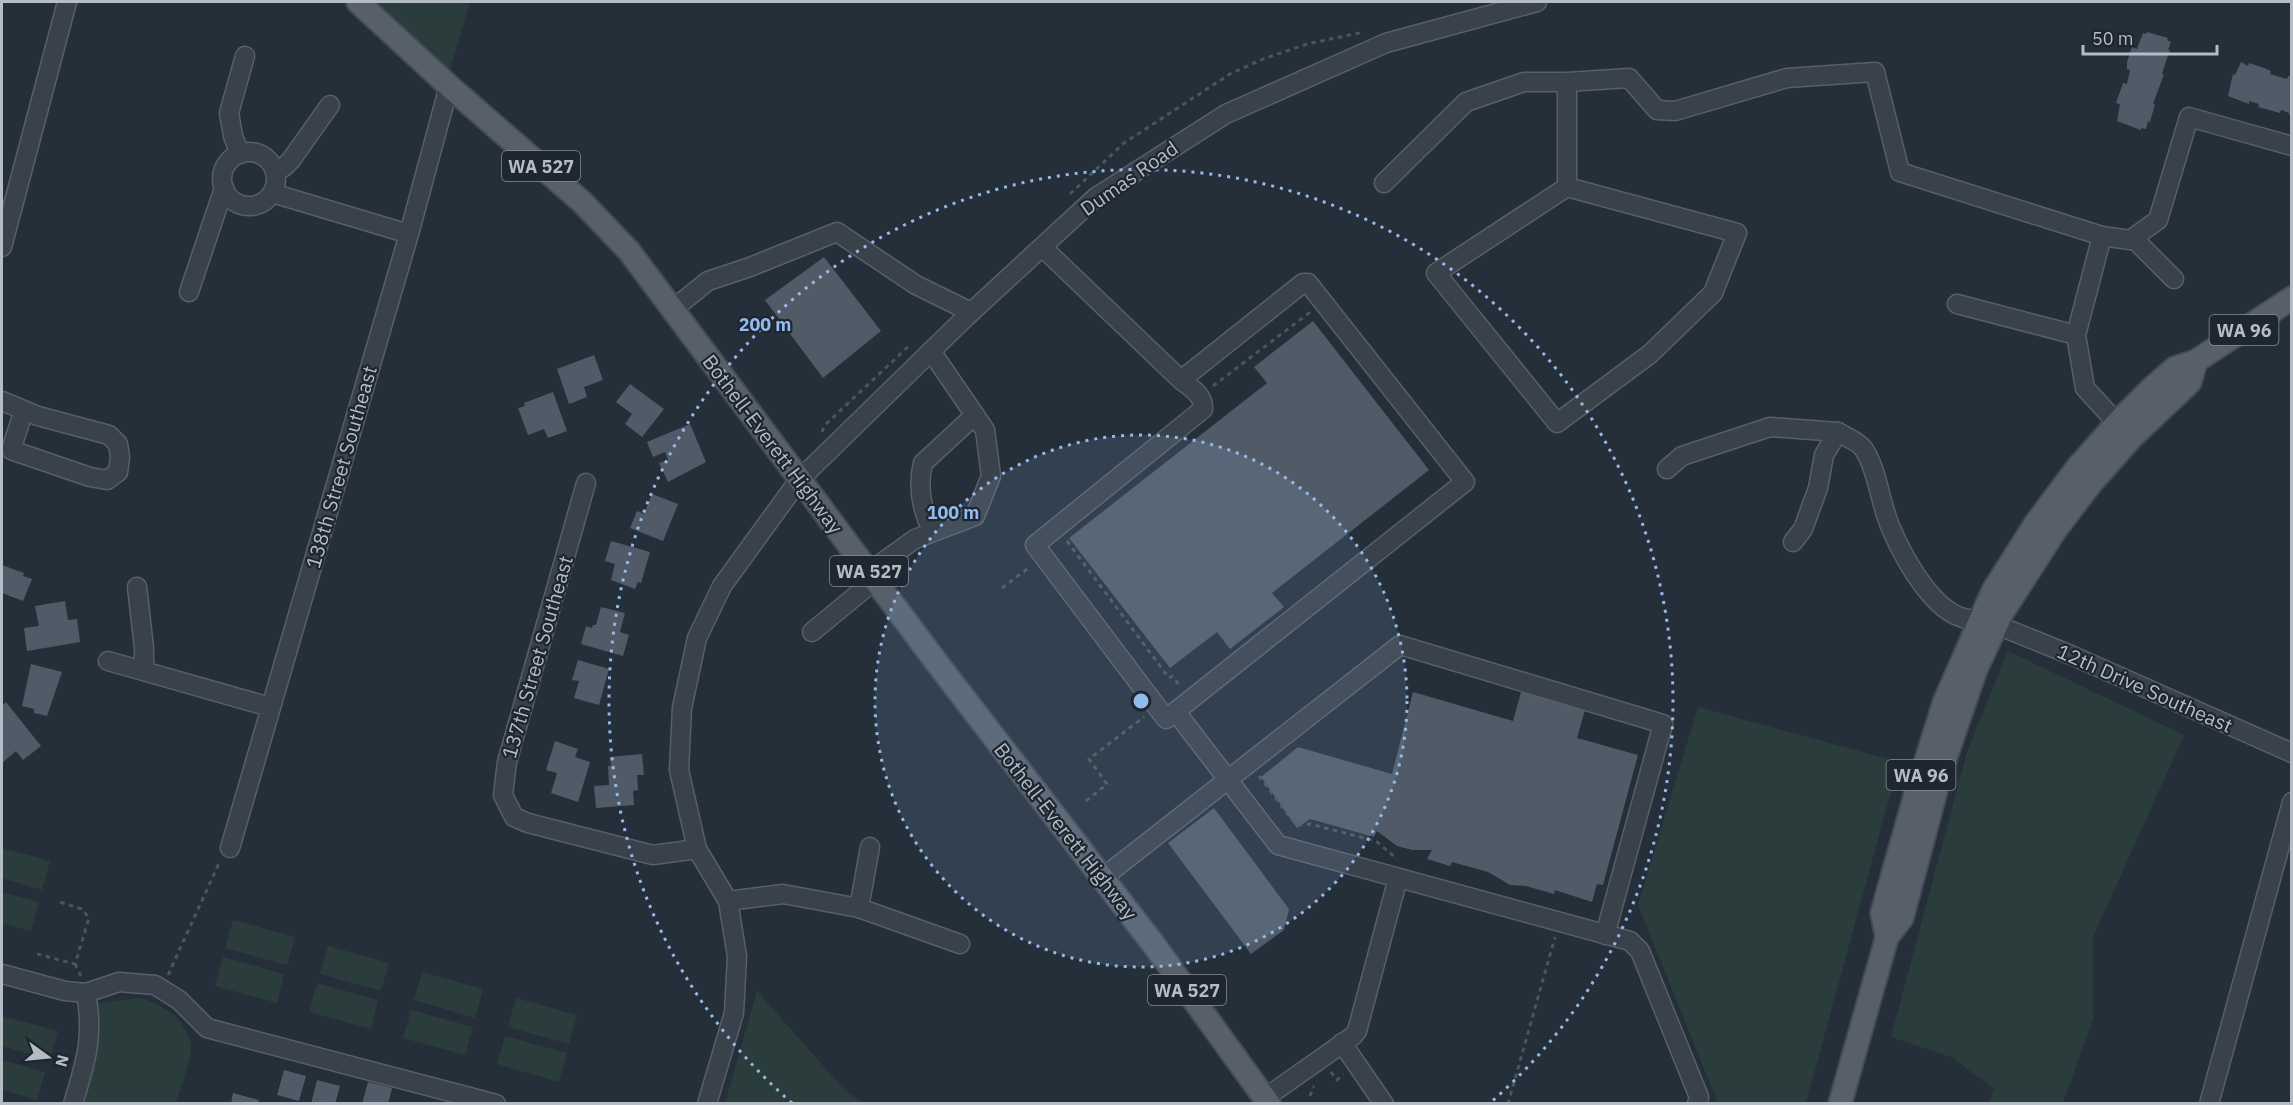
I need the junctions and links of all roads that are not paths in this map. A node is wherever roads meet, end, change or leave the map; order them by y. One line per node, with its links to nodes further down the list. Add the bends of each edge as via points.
1 (67, 2): 19 (street)
2 (357, 2): 7 (main road, Bothell-Everett Highway / WA 527)
3 (1537, 2): 4 (street, Dumas Road)
4 (1515, 4): 20 (street, Dumas Road, via 1386,43 1226,114 1096,197)
5 (245, 56): 10 (street, via 229,113)
6 (1567, 82): 12 (street, via 1524,82 1466,102); 13 (street); 17 (street, via 1629,78 1657,110 1675,111 1787,78 1875,72 1900,172)
7 (450, 86): 16 (street, 138th Street Southeast); 25 (main road, Bothell-Everett Highway / WA 527, via 582,202 629,251)
8 (330, 105): 11 (street, via 291,160)
9 (2292, 146): 18 (street, via 2189,117 2158,220)
10 (240, 154): 11 (street, via 261,155); 14 (street, via 224,171)
11 (275, 172): 15 (street)
12 (1384, 183)
13 (1567, 187): 13 (street, via 1737,233 1713,293 1650,354 1557,423 1436,273)
14 (224, 188): 15 (street, via 235,202 243,205 259,204); 22 (street)
15 (272, 193): 16 (street)
16 (409, 234): 48 (street, 138th Street Southeast)
17 (2102, 236): 18 (street); 27 (street)
18 (2133, 238): 21 (street)
19 (2, 247)
20 (1042, 247): 26 (street, Dumas Road); 30 (street)
21 (2174, 279)
22 (189, 292)
23 (2292, 298): 29 (main road, WA 96)
24 (1957, 304): 27 (street)
25 (672, 310): 26 (street, via 708,281 837,232 916,285); 38 (main road, Bothell-Everett Highway / WA 527)
26 (971, 312): 28 (street, Dumas Road)
27 (2076, 335): 34 (street, via 2085,388)
28 (931, 351): 33 (street); 38 (street, Dumas Road)
29 (2196, 361): 34 (main road, WA 96, via 2175,368); 44 (main road, WA 96, via 2190,382 2092,482)
30 (1181, 380): 49 (street, via 1198,395 1203,408 1035,545 1166,719); 49 (street, via 1303,283 1311,285 1464,482 1186,694)
31 (2, 401): 32 (street)
32 (24, 410): 36 (street); 36 (street, via 109,435 118,444 118,472 107,480 90,477)
33 (975, 415): 40 (street, via 923,463 920,493); 40 (street, via 985,430 991,476 975,516)
34 (2117, 423): 44 (main road, WA 96, via 2077,468 2036,524 1993,591)
35 (1838, 432): 37 (street, via 1770,427 1682,456); 41 (street, via 1824,455 1818,488 1803,529); 44 (street, 12th Drive Southeast, via 1864,449 1890,526 1925,589 1947,612 1969,621)
36 (6, 452)
37 (1667, 469)
38 (799, 480): 42 (main road, Bothell-Everett Highway / WA 527); 55 (street, Dumas Road, via 722,586 697,638 682,708 679,770)
39 (586, 483): 55 (street, 137th Street Southeast, via 507,762 503,795 514,817 528,823 653,855)
40 (932, 531): 42 (street, via 915,539)
41 (1793, 542)
42 (872, 576): 45 (street); 57 (main road, Bothell-Everett Highway / WA 527)
43 (138, 587): 47 (street)
44 (1989, 621): 50 (street, 12th Drive Southeast); 71 (main road, WA 96, via 1944,703 1915,796 1882,913 1887,937)
45 (812, 632)
46 (108, 661): 47 (street)
47 (144, 671): 48 (street)
48 (270, 707): 54 (street, 138th Street Southeast)
49 (1176, 712): 51 (street)
50 (2292, 753)
51 (1229, 780): 56 (street, via 1278,845); 57 (street); 60 (street, via 1400,645 1663,724)
52 (2292, 802): 72 (street)
53 (870, 847): 59 (street)
54 (230, 848)
55 (696, 849): 58 (street, Dumas Road)
56 (1398, 878): 60 (street); 64 (street, via 1357,1031)
57 (1101, 879): 65 (main road, Bothell-Everett Highway / WA 527)
58 (728, 901): 59 (street, via 783,894); 69 (street, via 736,956 734,1013)
59 (859, 908): 61 (street)
60 (1605, 935): 66 (street, via 1630,941 1640,951)
61 (960, 945)
62 (2, 974): 63 (street, via 66,992)
63 (84, 985): 67 (street, via 91,1034); 68 (street, via 155,985 179,1000 207,1028)
64 (1342, 1043): 65 (street); 70 (street)
65 (1267, 1101)
66 (1699, 1101)
67 (73, 1104)
68 (496, 1104)
69 (707, 1104)
70 (1384, 1104)
71 (1840, 1104)
72 (2209, 1104)

